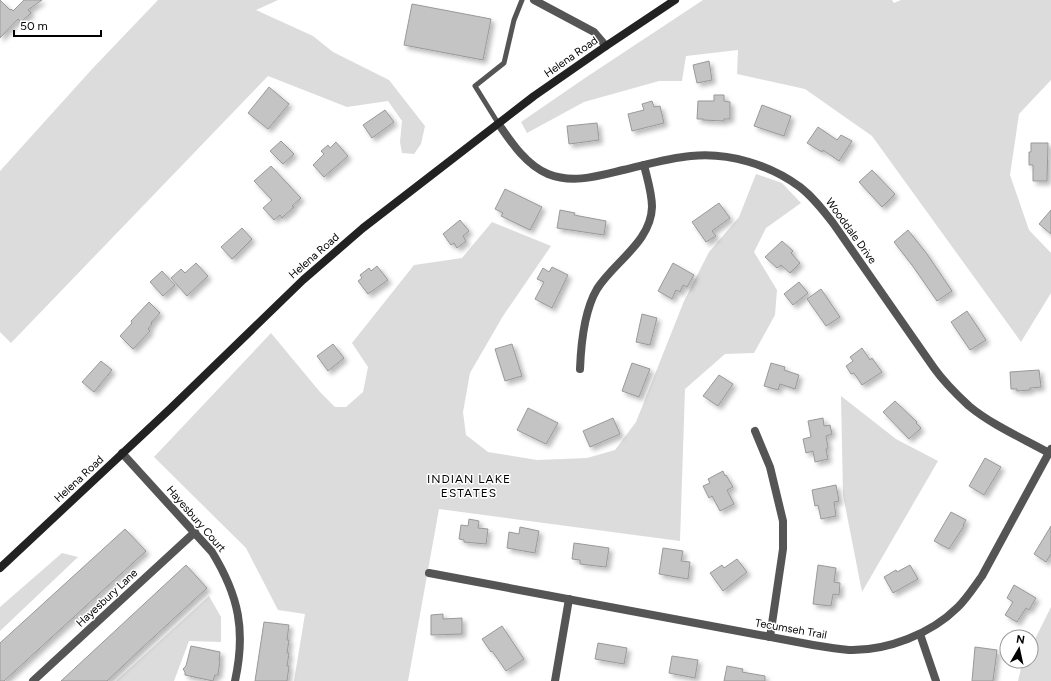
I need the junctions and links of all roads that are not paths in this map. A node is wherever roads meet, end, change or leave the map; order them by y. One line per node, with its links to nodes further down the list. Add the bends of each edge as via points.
1 (522, 0): 5 (lane, via 514,20 504,63 475,86)
2 (534, 0): 4 (street, via 594,32)
3 (676, 0): 4 (main road, Helena Road)
4 (606, 46): 5 (main road, Helena Road)
5 (498, 123): 6 (street, Wooddale Drive, via 530,164 560,178 582,179); 10 (main road, Helena Road, via 390,206 303,280)
6 (644, 165): 7 (street, via 652,207 650,219 637,242 595,293 581,342); 9 (street, Wooddale Drive, via 692,156 723,156 770,170 800,187 821,207 934,368 951,388 970,406 996,423)
7 (580, 369)
8 (755, 431): 16 (street, via 770,467 783,521 783,555)
9 (1050, 451): 15 (street, Tecumseh Trail, via 982,576 957,608)
10 (122, 453): 11 (street, Hayesbury Court); 12 (main road, Helena Road)
11 (195, 532): 17 (street, Hayesbury Lane); 18 (street, Hayesbury Court, via 224,570 232,589 240,629 239,660)
12 (0, 568)
13 (430, 573): 14 (street, Tecumseh Trail)
14 (569, 599): 16 (street, Tecumseh Trail); 19 (street)
15 (920, 634): 16 (street, Tecumseh Trail, via 884,646 849,650); 20 (street)
16 (770, 637)
17 (34, 681)
18 (234, 681)
19 (555, 681)
20 (936, 681)

